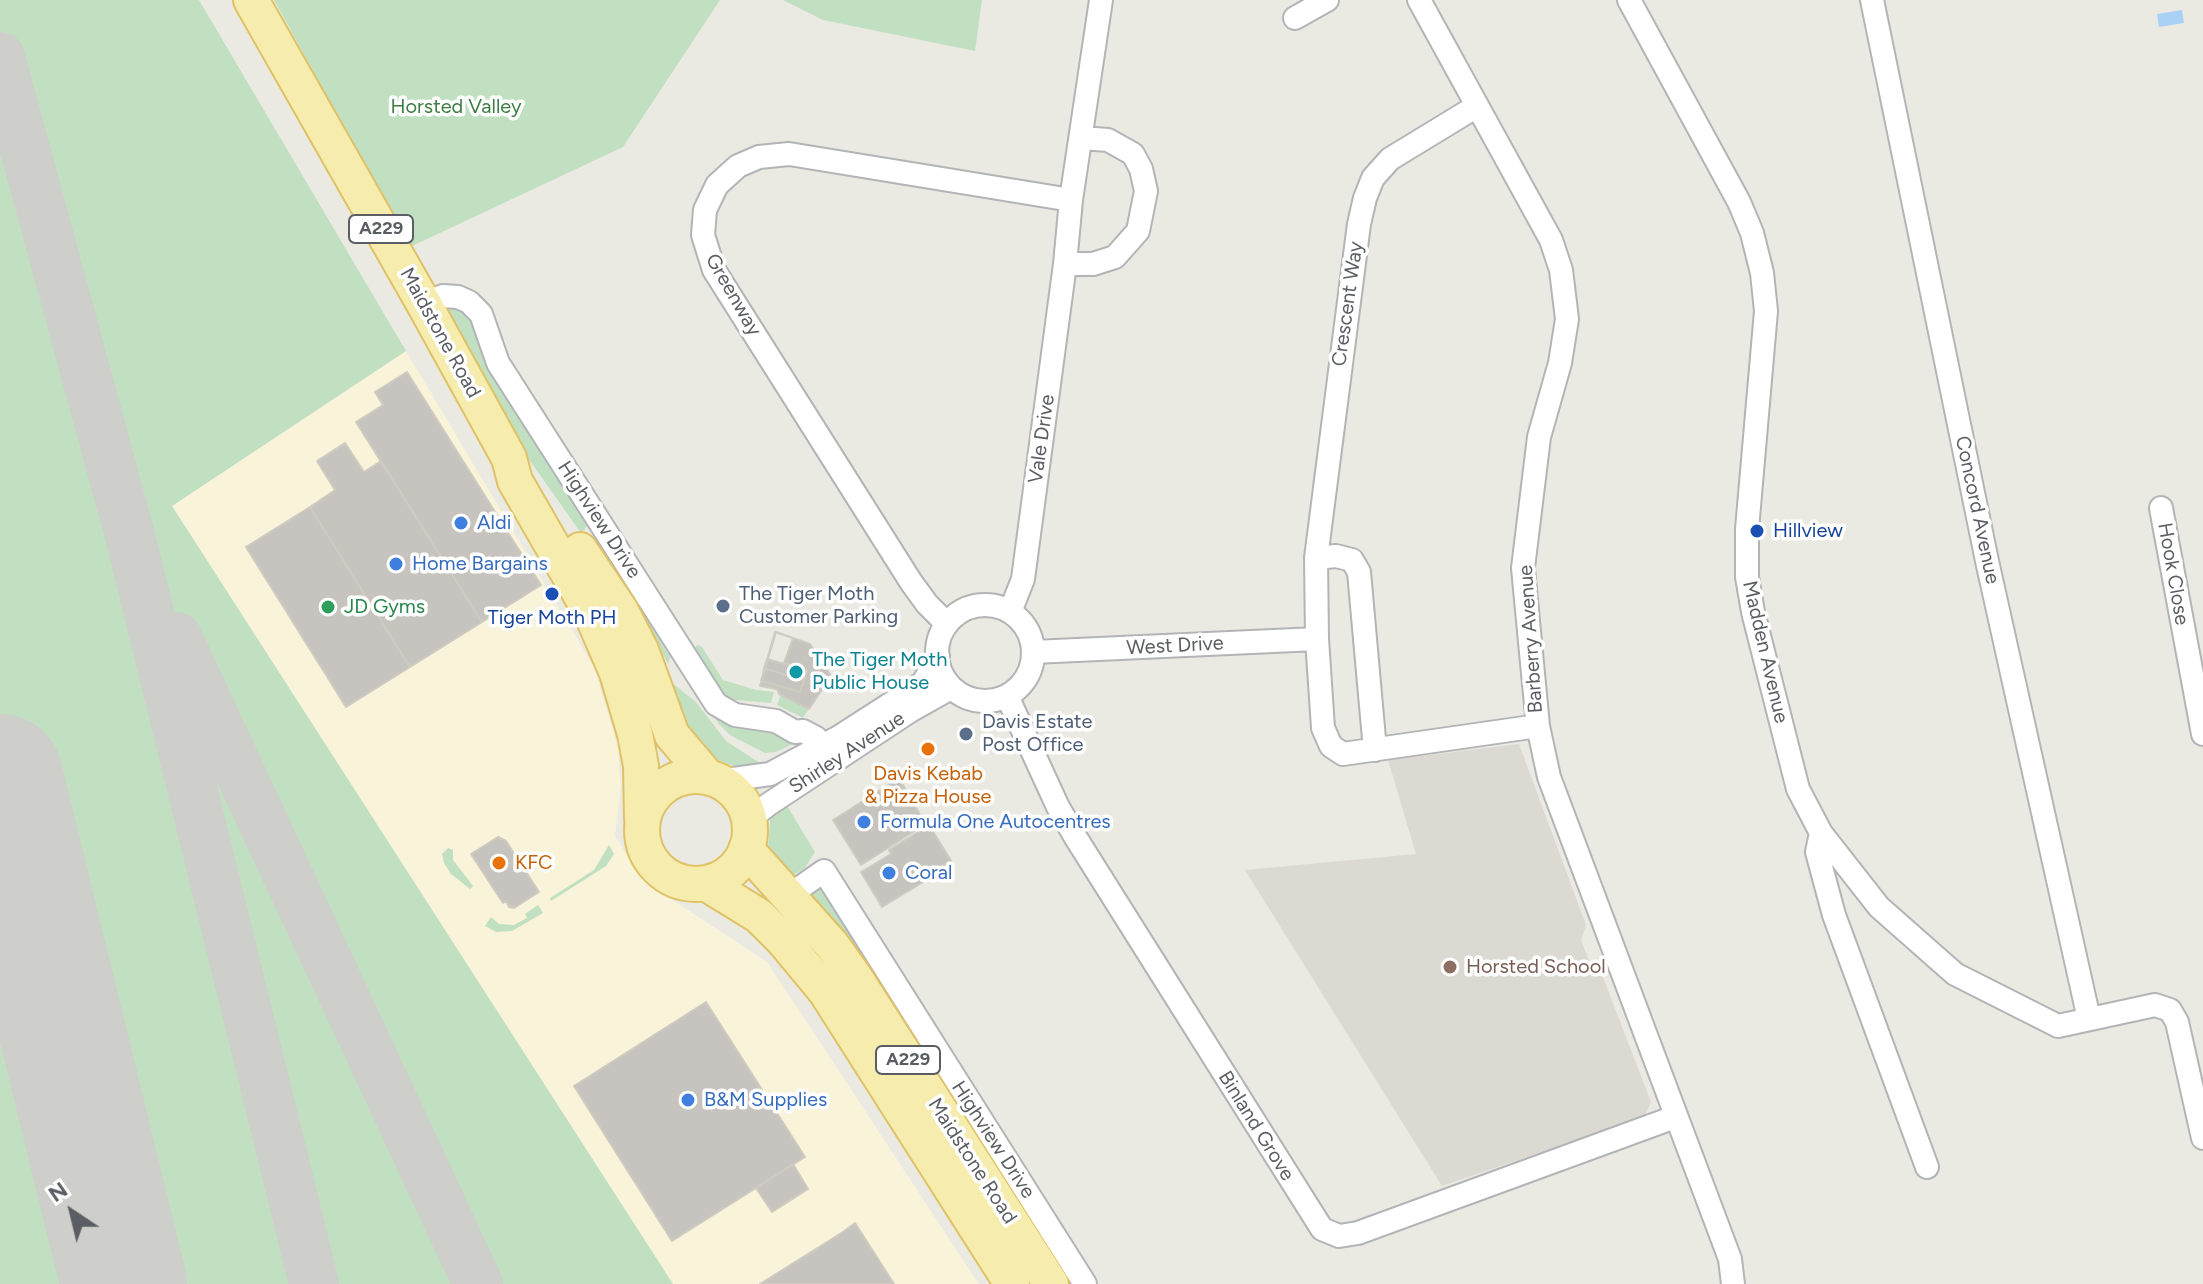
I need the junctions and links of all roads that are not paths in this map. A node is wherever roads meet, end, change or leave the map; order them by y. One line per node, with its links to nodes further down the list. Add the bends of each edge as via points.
1 (251, 0): 12 (main road, Maidstone Road / A229)
2 (1101, 0): 9 (street, Vale Drive)
3 (1327, 0): 7 (street)
4 (1419, 0): 8 (street, Barberry Avenue)
5 (1629, 0): 29 (street, Madden Avenue, via 1739,202 1762,273 1766,311 1747,577 1761,653 1798,789)
6 (1872, 0): 33 (street, Concord Avenue, via 1987,561)
7 (1295, 18)
8 (1477, 106): 15 (street, Crescent Way, via 1390,159 1373,178 1365,198); 23 (street, Barberry Avenue, via 1551,240 1567,319 1539,437 1523,568)
9 (1081, 138): 10 (street, Vale Drive); 11 (street, via 1108,140 1133,154 1146,191 1138,231 1115,257)
10 (1071, 200): 11 (street, Vale Drive); 17 (street, Greenway, via 789,154 738,166 717,185 705,210 703,235 714,270 911,582)
11 (1065, 264): 16 (street, Vale Drive, via 1023,579)
12 (424, 304): 13 (main road, Maidstone Road / A229); 26 (street, Highview Drive, via 455,297 481,314 504,373 716,704 732,714 776,721)
13 (509, 458): 27 (main road, Maidstone Road / A229, via 528,474 621,611 668,728); 28 (main road, Maidstone Road / A229, via 515,481 583,596 613,661 638,751)
14 (2161, 508): 24 (street, Hook Close)
15 (1316, 558): 18 (street, Crescent Way); 25 (street, via 1352,560 1359,572)
16 (1010, 612): 17 (street, via 976,606); 19 (street, via 1029,633)
17 (947, 624): 20 (street, Shirley Avenue)
18 (1317, 639): 19 (street, West Drive); 25 (street, Crescent Way, via 1323,728 1331,746 1343,754)
19 (1033, 652): 22 (street, via 1029,673)
20 (938, 656): 21 (street); 26 (street, Shirley Avenue, via 923,683)
21 (951, 688): 22 (street, via 978,701); 30 (street, Shirley Avenue, via 769,804 756,814)
22 (1007, 696): 34 (street, Binland Grove, via 1076,838 1322,1229 1339,1236 1358,1233)
23 (1538, 726): 25 (street, Crescent Way); 34 (street, Barberry Avenue, via 1549,777)
24 (2203, 734)
25 (1375, 750)
26 (815, 751): 27 (street, Shirley Avenue, via 765,776)
27 (712, 778): 28 (main road, via 689,775 668,783 653,796); 30 (main road, A229, via 739,798)
28 (642, 819): 31 (main road, A229, via 644,844 658,869 680,882)
29 (1821, 833): 33 (street, via 1879,907 1955,974 2058,1026); 36 (street, Madden Avenue, via 1817,852 1834,915)
30 (748, 837): 31 (main road, via 735,868); 32 (main road, Maidstone Road / A229)
31 (707, 884): 37 (main road, Maidstone Road / A229, via 759,916 826,992)
32 (788, 896): 38 (main road, Maidstone Road / A229, via 854,976); 39 (street, Highview Drive, via 824,871)
33 (2089, 1019): 35 (street, via 2155,1005 2170,1010)
34 (1675, 1117): 40 (street, Barberry Avenue, via 1730,1259)
35 (2202, 1133)
36 (1927, 1167)
37 (1012, 1284)
38 (1051, 1284)
39 (1085, 1284)
40 (1733, 1284)

